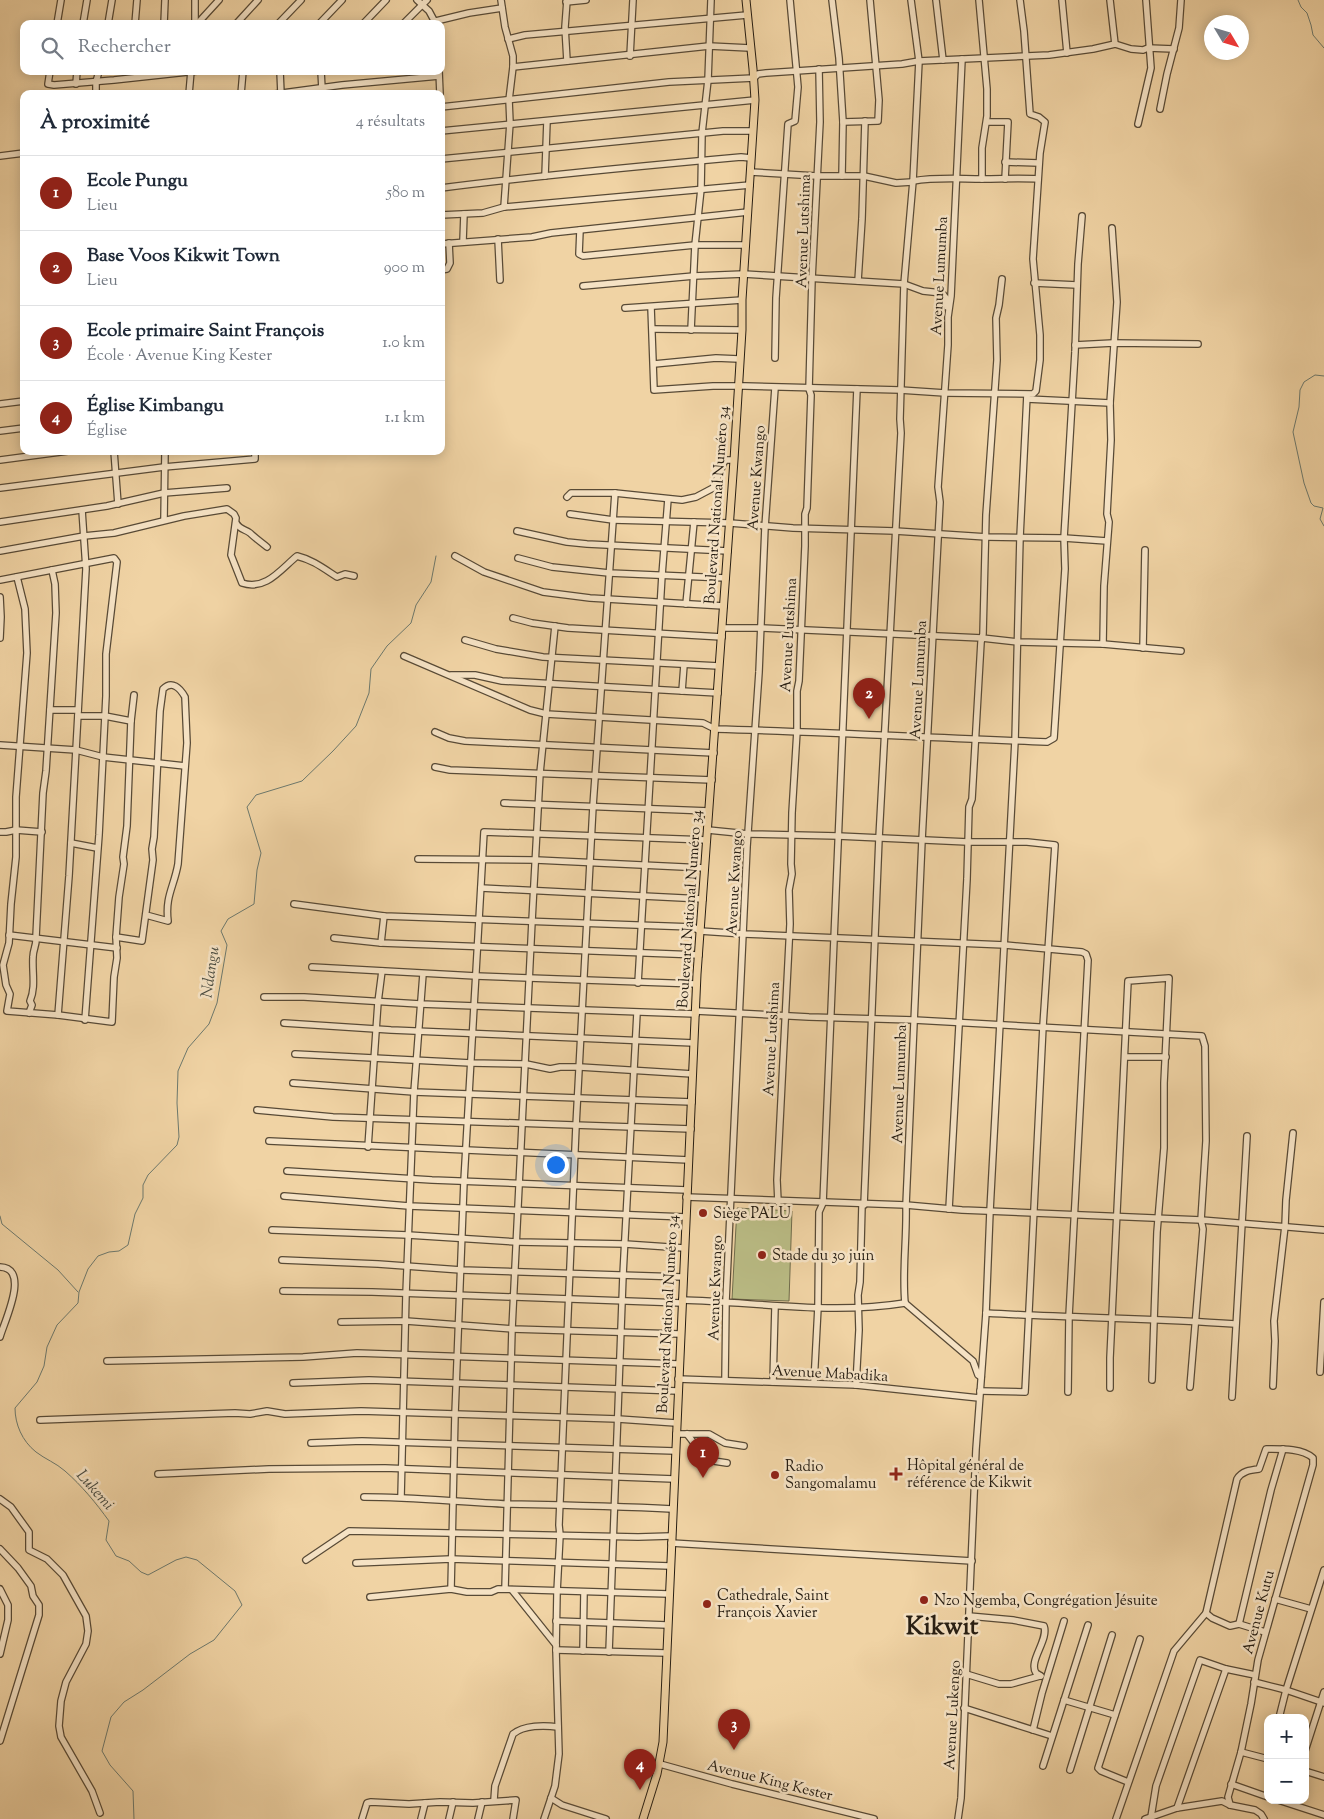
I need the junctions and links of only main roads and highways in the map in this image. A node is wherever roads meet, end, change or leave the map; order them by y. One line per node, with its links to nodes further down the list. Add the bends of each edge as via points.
1 (746, 0): 2 (main road, Boulevard National Numéro 34, via 755,100 730,523 697,984 663,1742 660,1764)
2 (643, 1819)

